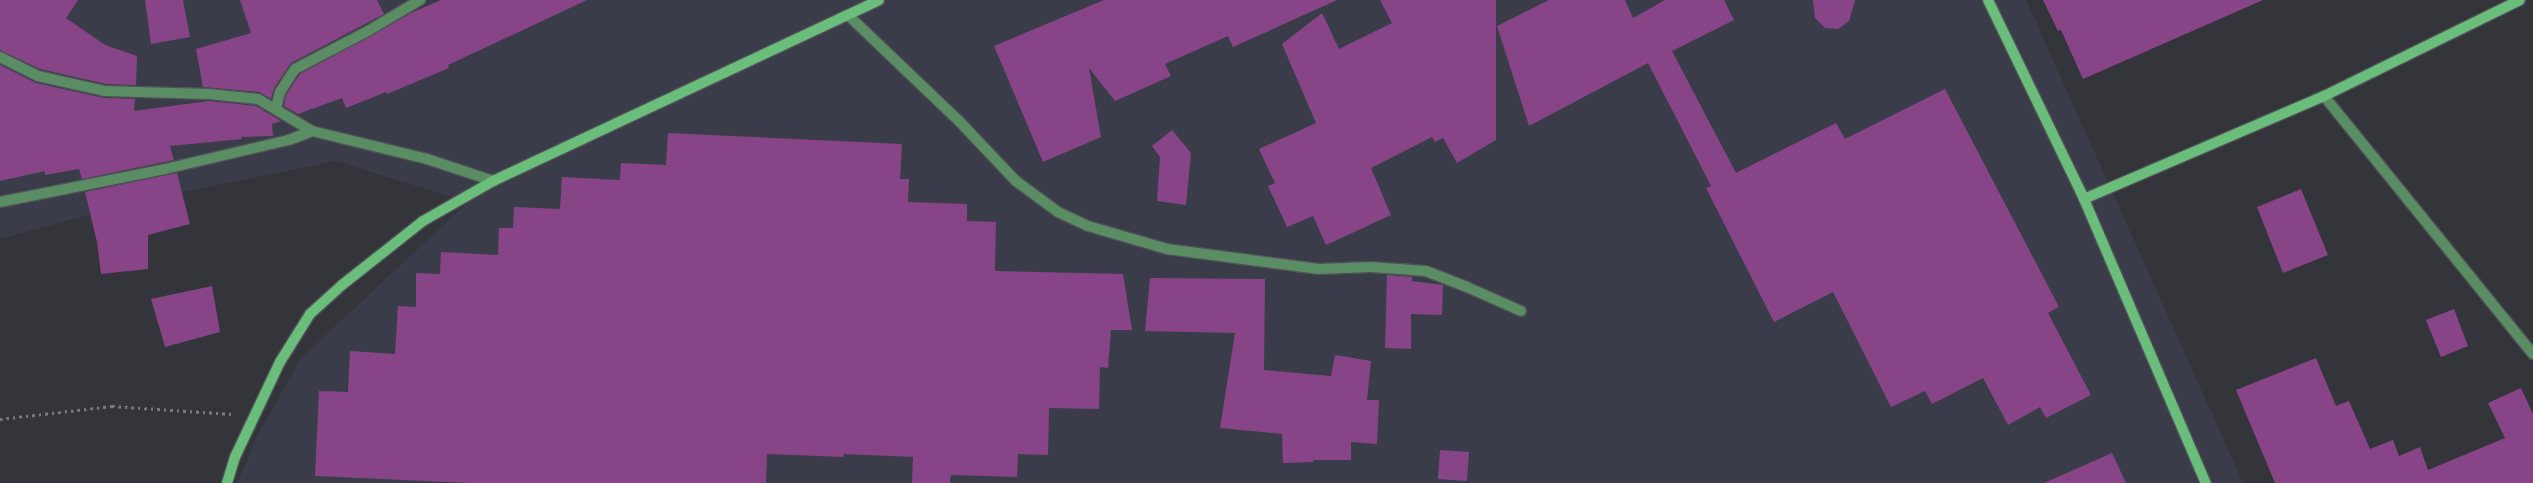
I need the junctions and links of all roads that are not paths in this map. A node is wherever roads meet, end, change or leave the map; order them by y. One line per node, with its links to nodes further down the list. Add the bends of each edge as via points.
1 (420, 0): 8 (street, via 295,69 280,92)
2 (879, 0): 5 (main road)
3 (1988, 0): 11 (main road)
4 (2520, 0): 7 (main road)
5 (848, 15): 10 (main road); 13 (street, via 959,121 1016,181 1058,212 1088,226 1167,249 1319,270 1371,267 1426,271)
6 (0, 57): 8 (street, via 38,76 105,90 250,97)
7 (2324, 96): 11 (main road); 14 (street)
8 (276, 108): 9 (street)
9 (312, 131): 10 (street, via 427,159); 12 (street, via 289,140 174,167)
10 (493, 181): 15 (main road, via 423,221 310,314 280,362 234,457)
11 (2084, 199): 16 (main road)
12 (0, 202)
13 (1521, 311)
14 (2533, 354)
15 (227, 483)
16 (2206, 483)

